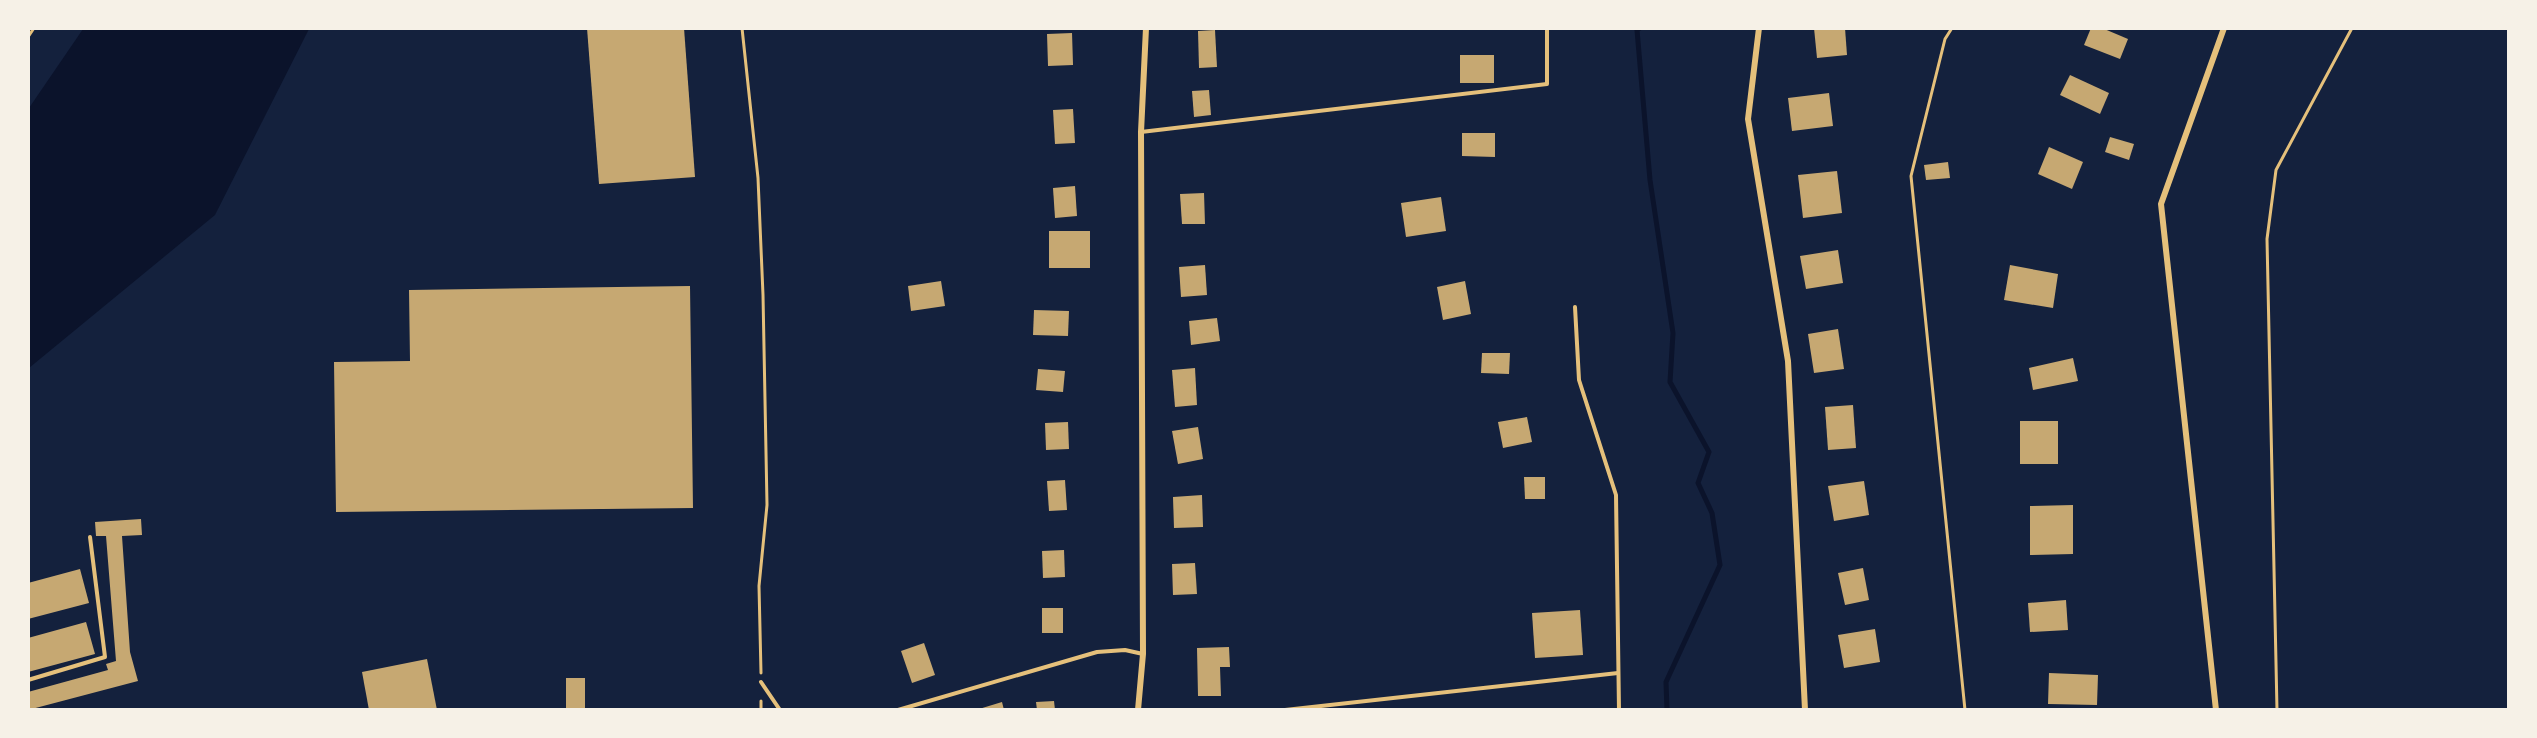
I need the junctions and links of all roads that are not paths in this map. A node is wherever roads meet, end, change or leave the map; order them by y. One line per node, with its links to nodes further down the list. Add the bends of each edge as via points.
1 (1146, 28): 5 (street)
2 (1547, 28): 5 (lane, via 1547,84)
3 (1759, 28): 17 (street, via 1748,119 1788,361)
4 (2224, 28): 18 (street, via 2161,204)
5 (1141, 132): 8 (street)
6 (1575, 307): 9 (lane, via 1579,380 1616,495)
7 (90, 537): 10 (lane, via 105,657)
8 (1143, 654): 13 (lane, via 1125,650 1097,652); 14 (street)
9 (1618, 673): 15 (lane); 16 (lane)
10 (28, 680)
11 (761, 682): 12 (lane)
12 (780, 710)
13 (898, 710)
14 (1138, 710)
15 (1285, 710)
16 (1619, 710)
17 (1805, 710)
18 (2217, 710)

